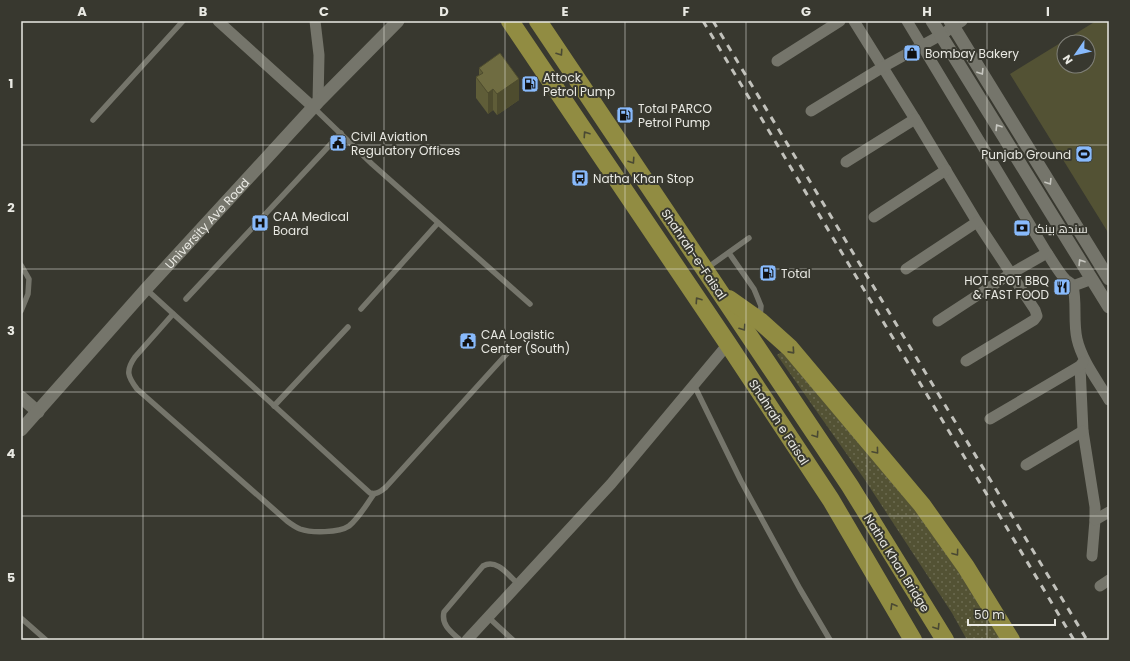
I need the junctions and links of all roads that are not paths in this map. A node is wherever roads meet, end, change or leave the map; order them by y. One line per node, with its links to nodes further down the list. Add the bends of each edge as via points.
1 (183, 21): 19 (lane)
2 (218, 21): 16 (street)
3 (315, 21): 16 (street, via 319,55)
4 (398, 21): 16 (street, University Ave Road)
5 (510, 21): 47 (highway, Shahrah-e-Faisal, one-way to 5)
6 (538, 21): 31 (highway, Shahrah-e-Faisal, one-way to 31)
7 (840, 21): 14 (street)
8 (854, 21): 15 (street)
9 (906, 21): 13 (street)
10 (932, 21): 12 (street)
11 (955, 23): 12 (street); 34 (street, one-way to 34)
12 (941, 35): 13 (street); 33 (street, one-way to 12)
13 (921, 45): 15 (street); 28 (street)
14 (777, 61)
15 (883, 67): 17 (street); 18 (street)
16 (316, 105): 20 (lane); 36 (street, University Ave Road)
17 (811, 111)
18 (915, 118): 21 (street); 22 (street)
19 (93, 120)
20 (341, 134): 25 (lane); 38 (lane)
21 (846, 162)
22 (946, 170): 23 (street); 24 (street)
23 (874, 217)
24 (977, 222): 30 (street); 32 (street)
25 (438, 223): 39 (lane); 41 (lane)
26 (749, 238): 27 (lane)
27 (729, 253): 31 (lane); 44 (lane, via 759,299)
28 (1047, 253): 32 (street); 35 (street)
29 (21, 265): 42 (lane, via 30,279 28,294)
30 (906, 269)
31 (705, 270): 37 (highway, Shahrah-e-Faisal)
32 (1010, 274): 45 (street); 49 (street, via 1037,316)
33 (1092, 279): 35 (street); 40 (street)
34 (1109, 279)
35 (1073, 286): 50 (street, via 1077,339)
36 (146, 289): 43 (lane); 55 (street, University Ave Road)
37 (719, 291): 44 (highway); 60 (highway, Shahrah-e-Faisal, one-way to 60)
38 (186, 299)
39 (530, 304)
40 (1109, 306)
41 (361, 308)
42 (21, 311)
43 (174, 314): 54 (lane); 61 (lane, via 130,365 130,380 143,395 299,529 311,532 347,527 358,518)
44 (760, 321): 76 (highway, one-way to 76, via 790,348 922,506 966,566)
45 (938, 321)
46 (348, 327): 54 (lane)
47 (728, 344): 51 (street); 62 (highway, Shahrah e Faisal)
48 (512, 348): 61 (lane, via 386,486)
49 (966, 361)
50 (1082, 362): 53 (street); 56 (street); 58 (street)
51 (694, 384): 66 (street, via 611,484); 73 (lane, via 741,481)
52 (21, 397): 55 (street)
53 (1109, 400)
54 (274, 406): 61 (lane)
55 (38, 412): 57 (street, University Ave Road)
56 (990, 419)
57 (21, 430)
58 (1083, 431): 59 (street); 64 (street)
59 (1026, 465)
60 (850, 486): 75 (highway, Natha Khan Bridge, one-way to 75)
61 (374, 494)
62 (831, 500): 74 (highway, Natha Khan Bridge, one-way to 62)
63 (1109, 512): 64 (street)
64 (1095, 520): 65 (street)
65 (1092, 556)
66 (518, 584): 67 (street); 70 (lane, via 499,566 483,566 444,612 446,626)
67 (488, 617): 71 (street); 72 (lane)
68 (21, 618): 69 (lane)
69 (46, 640)
70 (460, 640)
71 (467, 640)
72 (513, 640)
73 (830, 640)
74 (913, 640)
75 (945, 640)
76 (1011, 640)

